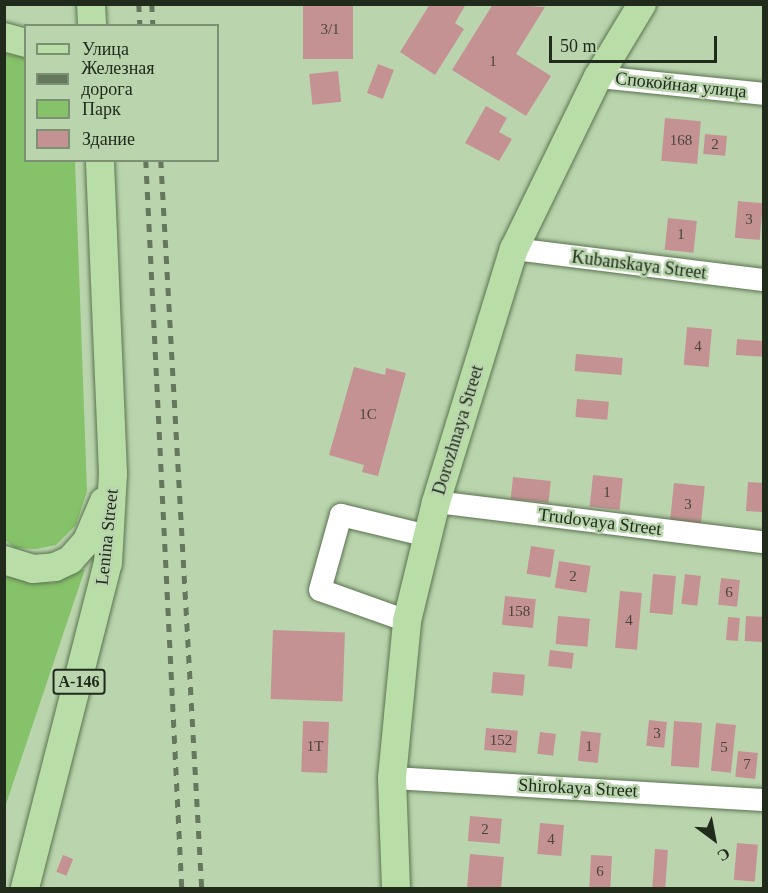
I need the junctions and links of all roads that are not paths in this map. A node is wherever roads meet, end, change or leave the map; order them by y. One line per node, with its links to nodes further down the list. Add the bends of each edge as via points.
1 (91, 4): 3 (main road)
2 (642, 4): 6 (main road, Dorozhnaya Street)
3 (92, 24)
4 (4, 37): 5 (main road)
5 (24, 42)
6 (598, 77): 7 (street, Спокойная улица); 11 (main road, Dorozhnaya Street)
7 (764, 94)
8 (93, 162): 10 (main road, А-146)
9 (100, 162): 10 (main road, А-146)
10 (103, 211): 13 (main road, Lenina Street / А-146)
11 (514, 249): 12 (street, Kubanskaya Street); 14 (main road, Dorozhnaya Street)
12 (764, 280)
13 (113, 473): 17 (main road, А-146, via 94,528 78,554 46,569); 21 (main road, Lenina Street / А-146, via 108,563)
14 (436, 502): 15 (main road, Dorozhnaya Street); 16 (street, Trudovaya Street)
15 (428, 536): 18 (main road, Dorozhnaya Street); 18 (street, via 341,515 320,590)
16 (764, 542)
17 (4, 560)
18 (407, 621): 19 (main road, Dorozhnaya Street)
19 (392, 778): 20 (street, Shirokaya Street); 22 (main road, Dorozhnaya Street)
20 (764, 800)
21 (25, 888)
22 (396, 888)

